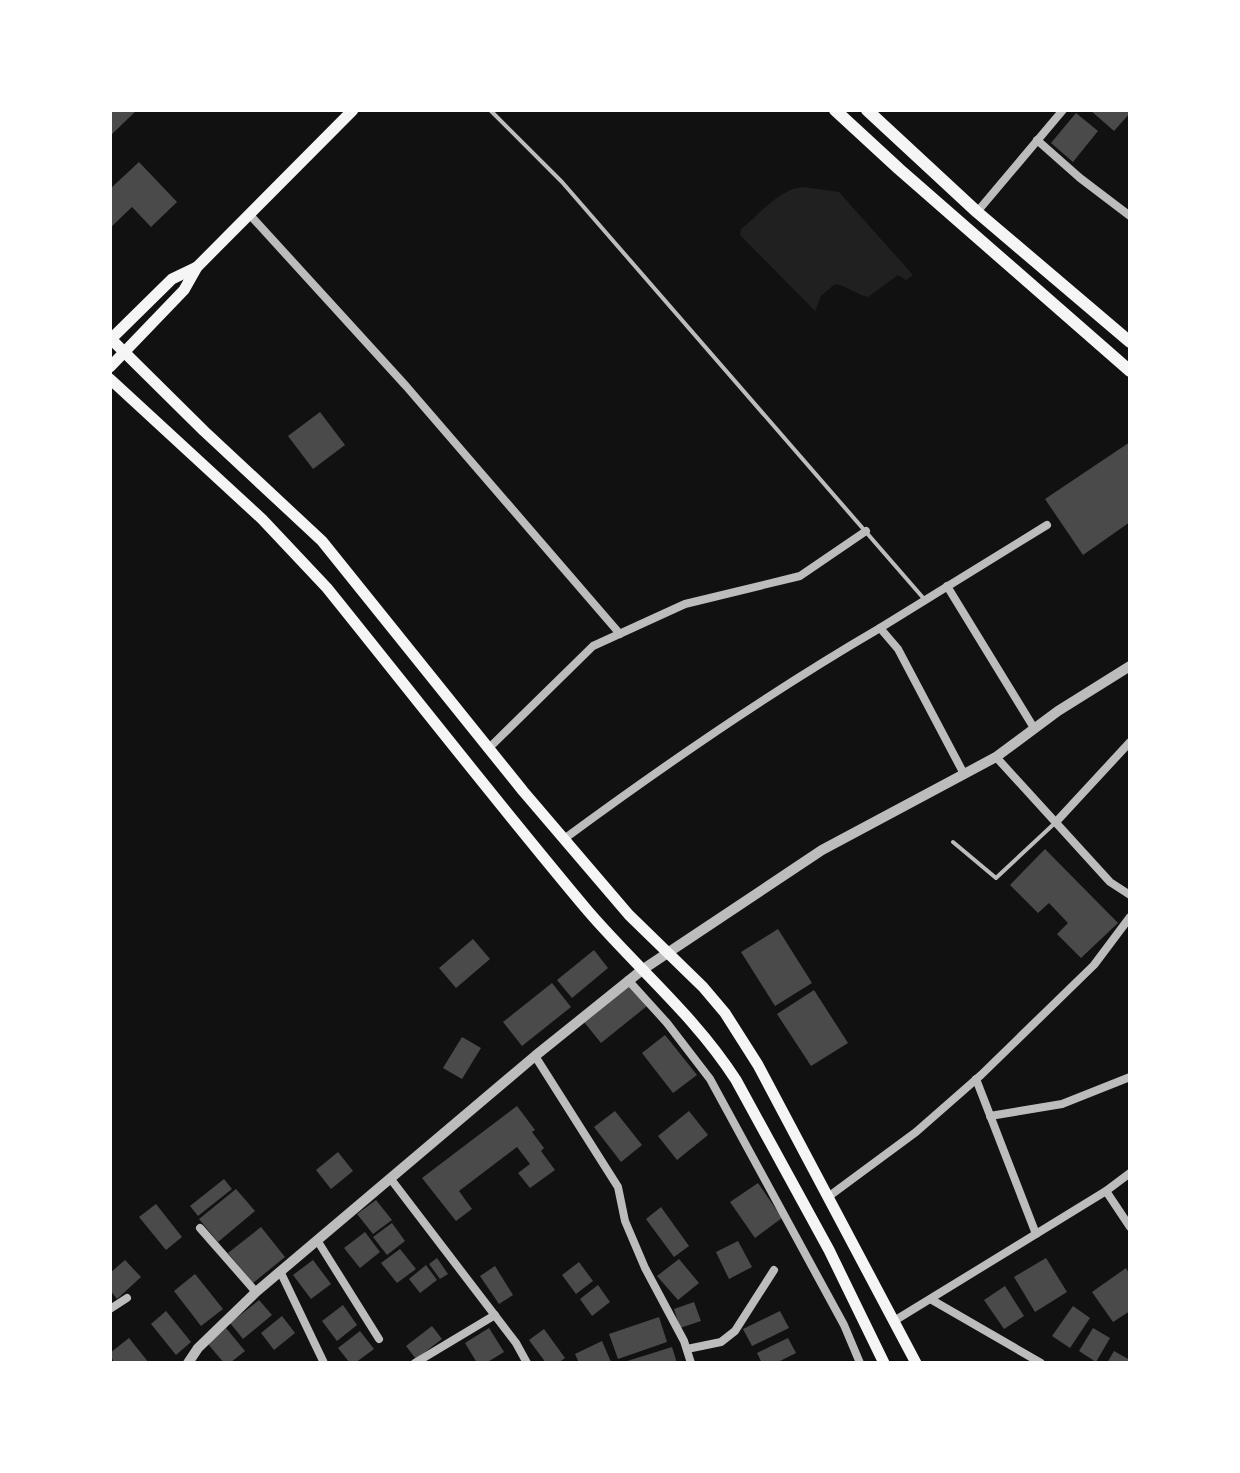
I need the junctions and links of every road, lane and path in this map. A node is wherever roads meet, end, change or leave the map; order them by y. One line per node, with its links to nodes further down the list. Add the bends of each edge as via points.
1 (353, 110): 8 (main road)
2 (490, 110): 18 (lane, via 562,182)
3 (835, 110): 15 (main road)
4 (867, 110): 7 (main road)
5 (1063, 110): 6 (street)
6 (1037, 140): 7 (street); 9 (street)
7 (977, 212): 12 (main road)
8 (250, 215): 10 (main road); 22 (street)
9 (1130, 216)
10 (197, 267): 11 (main road, via 172,279); 13 (main road, via 184,290)
11 (110, 339): 13 (main road)
12 (1130, 342)
13 (124, 352): 14 (main road); 26 (main road, via 322,541)
14 (110, 367)
15 (1130, 371)
16 (110, 379): 35 (main road, via 295,552)
17 (1047, 525): 19 (street)
18 (866, 531): 20 (lane); 22 (street, via 800,576 685,604)
19 (947, 586): 20 (street); 24 (street)
20 (925, 600): 21 (street)
21 (880, 628): 28 (street, via 898,649); 30 (street, via 679,755)
22 (620, 634): 26 (street, via 593,646)
23 (1130, 666): 24 (street)
24 (1034, 728): 27 (street)
25 (1130, 742): 29 (street)
26 (488, 749): 30 (main road)
27 (996, 757): 28 (street); 29 (street)
28 (964, 774): 34 (street, via 822,850)
29 (1056, 822): 31 (lane, via 996,878); 32 (street, via 1110,882)
30 (564, 839): 34 (main road)
31 (953, 842)
32 (1128, 890)
33 (1130, 917): 39 (street, via 1094,965)
34 (669, 953): 35 (street); 44 (main road, via 742,1038)
35 (642, 970): 36 (street); 65 (main road, via 698,1027 736,1080)
36 (628, 980): 37 (street); 64 (street, via 710,1079)
37 (535, 1056): 42 (street); 58 (street, via 618,1187 625,1221 645,1268)
38 (1130, 1077): 40 (street, via 1062,1104)
39 (976, 1079): 40 (street); 44 (street, via 916,1132)
40 (990, 1116): 47 (street)
41 (1130, 1173): 43 (street)
42 (390, 1178): 48 (street); 55 (street)
43 (1106, 1191): 45 (street); 47 (street)
44 (828, 1197): 56 (main road)
45 (1130, 1227)
46 (200, 1228): 51 (street)
47 (1036, 1234): 53 (street)
48 (317, 1240): 50 (street); 57 (street)
49 (774, 1270): 58 (street, via 735,1331 721,1342)
50 (280, 1271): 51 (street); 60 (street)
51 (256, 1292): 59 (street)
52 (127, 1298): 54 (street)
53 (932, 1300): 56 (street); 67 (street)
54 (110, 1309)
55 (495, 1315): 61 (street); 62 (street)
56 (894, 1321): 66 (main road)
57 (379, 1339)
58 (687, 1349): 63 (street)
59 (188, 1363)
60 (324, 1363)
61 (415, 1363)
62 (527, 1363)
63 (691, 1363)
64 (860, 1363)
65 (884, 1363)
66 (916, 1363)
67 (1041, 1363)

